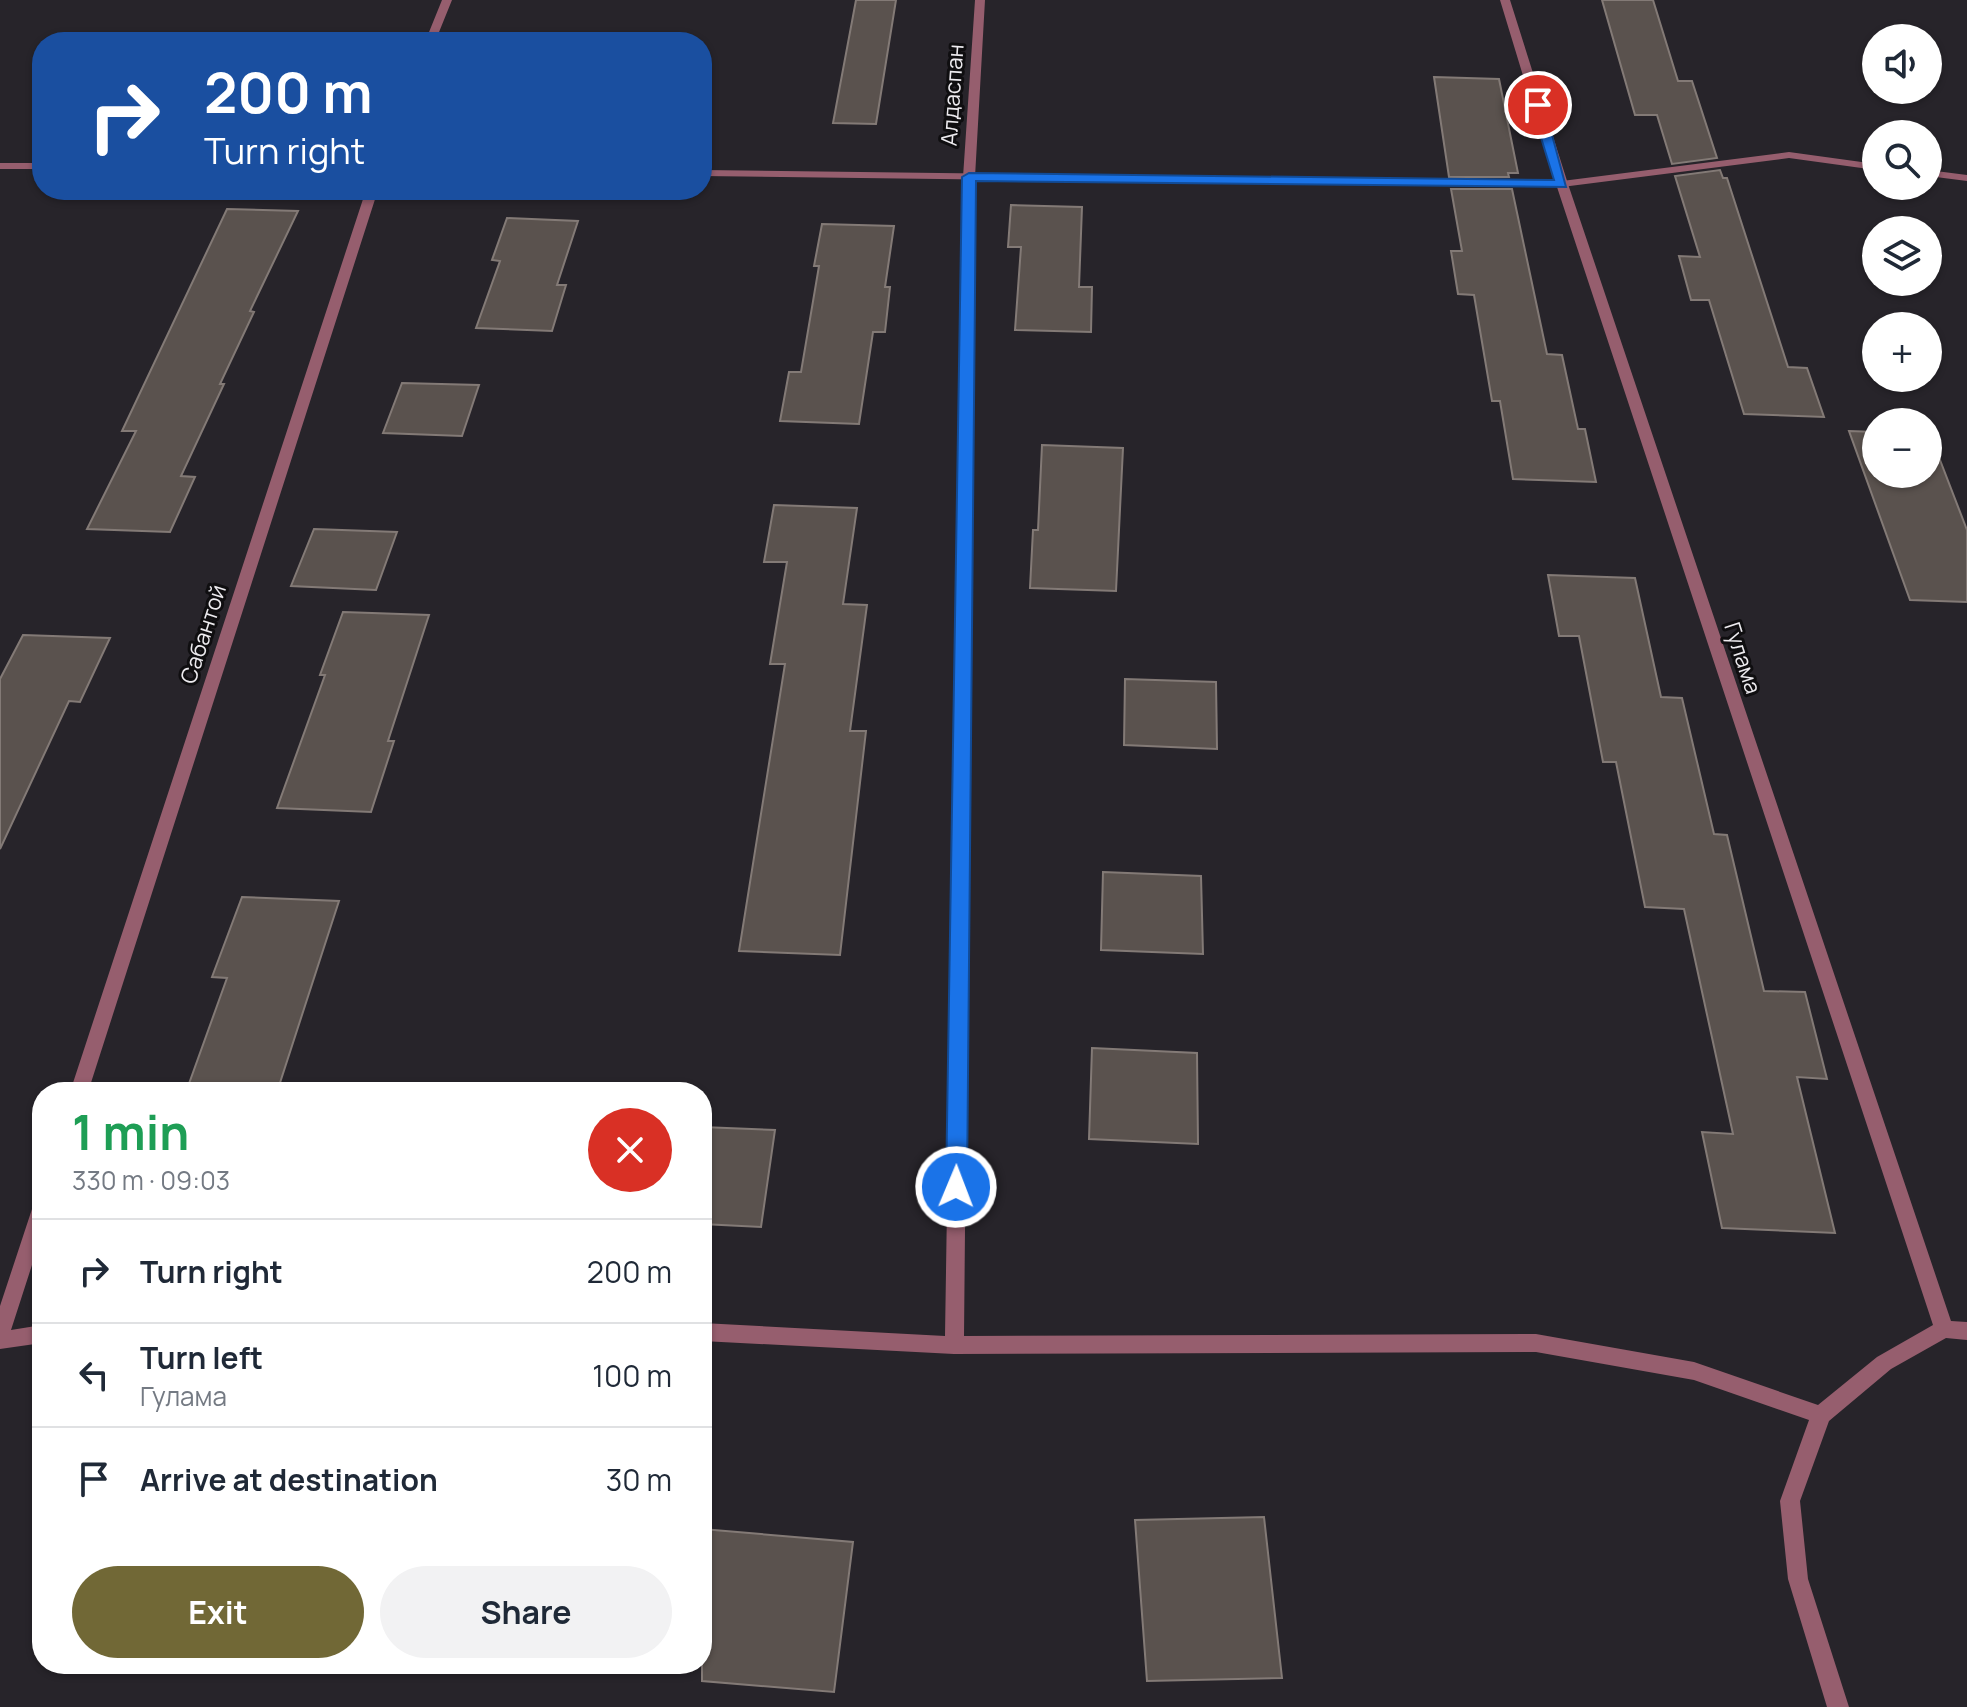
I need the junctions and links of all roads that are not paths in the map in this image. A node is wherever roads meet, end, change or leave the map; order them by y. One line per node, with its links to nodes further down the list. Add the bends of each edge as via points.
1 (447, 0): 4 (street)
2 (980, 0): 10 (street, Алдаспан)
3 (1505, 0): 12 (street, Гулама)
4 (434, 32)
5 (1862, 165): 12 (street, via 1789,155)
6 (0, 166): 7 (street)
7 (32, 166)
8 (712, 173): 10 (street)
9 (1942, 175): 11 (street)
10 (969, 177): 12 (street); 21 (street, Алдаспан)
11 (1967, 178)
12 (1562, 184): 16 (street, Гулама)
13 (369, 200): 14 (street, Сабантой)
14 (82, 1082)
15 (32, 1237): 20 (street)
16 (1944, 1329): 17 (street); 22 (street, via 1884,1363)
17 (1967, 1331)
18 (712, 1333): 21 (street)
19 (32, 1335): 20 (street)
20 (0, 1337)
21 (954, 1345): 22 (street, via 1536,1343 1694,1371)
22 (1821, 1415): 23 (street, via 1790,1501 1798,1579)
23 (1838, 1707)

